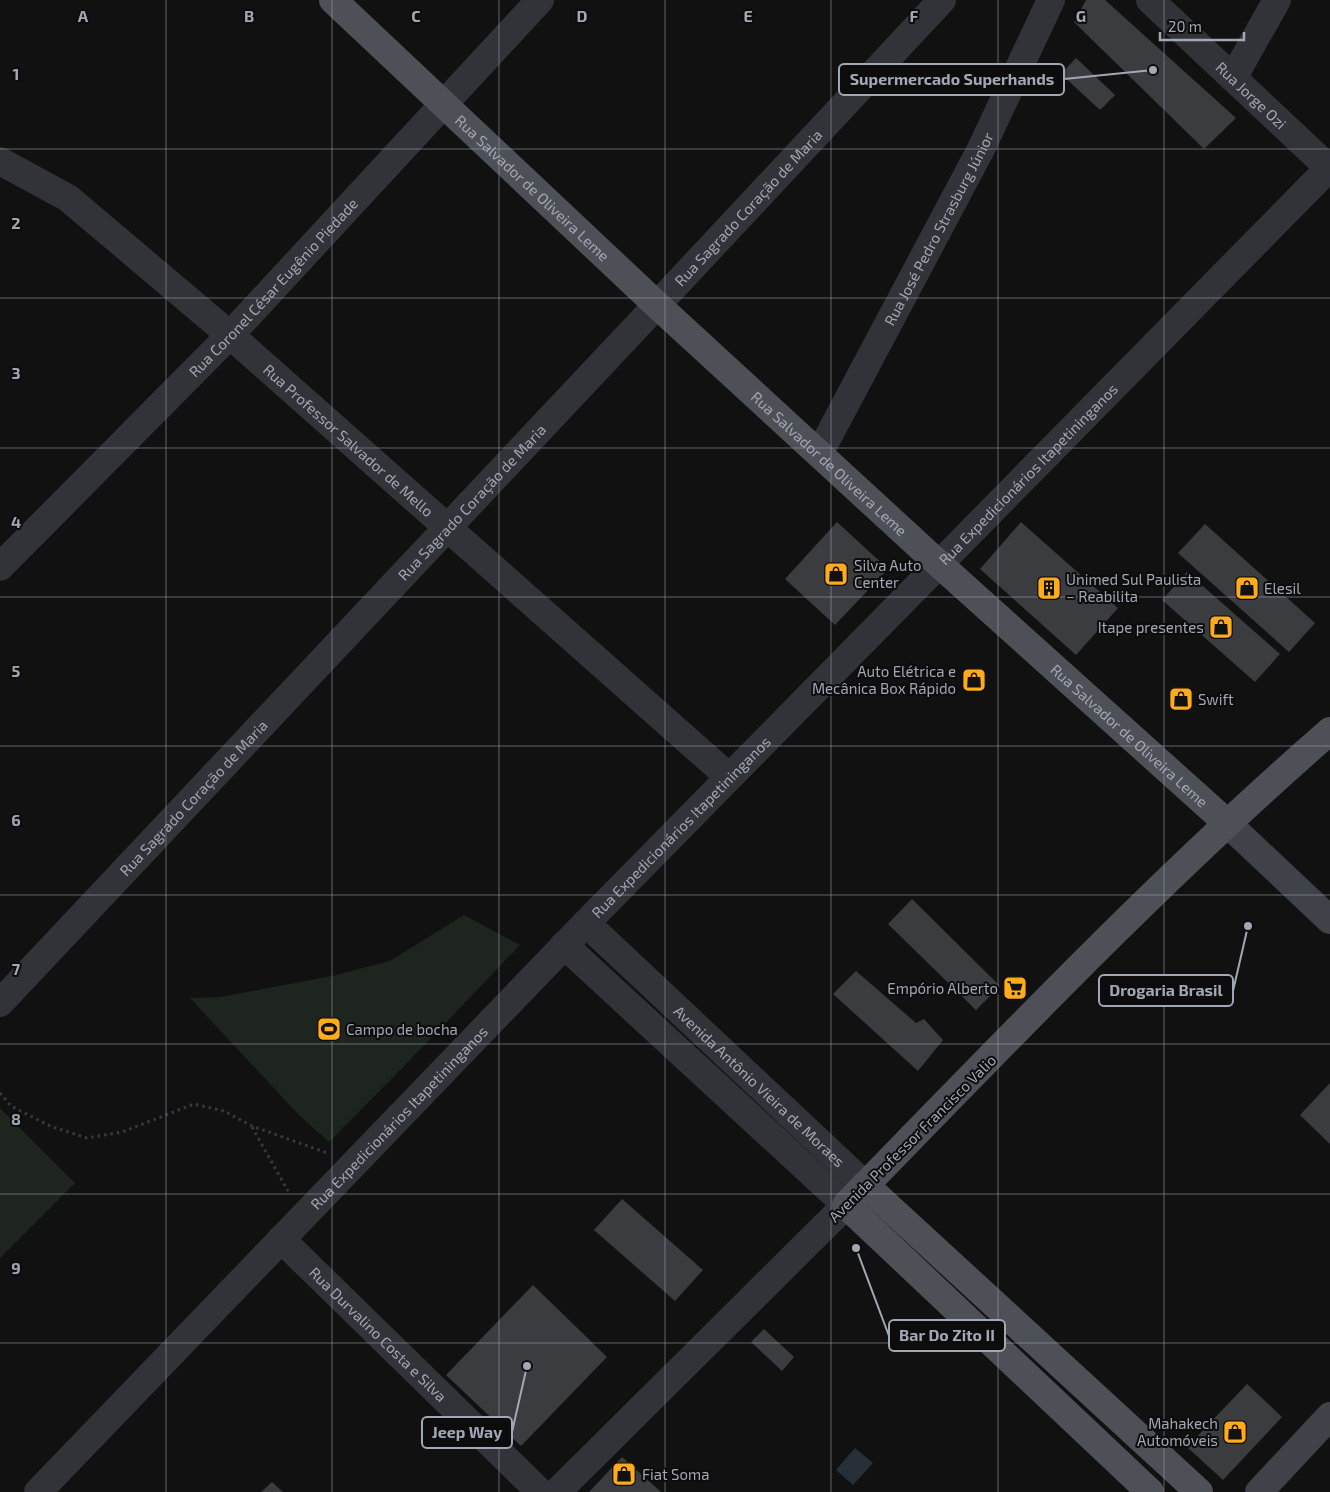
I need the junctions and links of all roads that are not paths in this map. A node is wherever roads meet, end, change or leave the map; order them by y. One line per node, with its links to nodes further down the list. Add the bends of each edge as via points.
1 (333, 0): 8 (main road, Rua Salvador de Oliveira Leme)
2 (540, 0): 8 (street, Rua Coronel César Eugênio Piedade)
3 (942, 0): 11 (street, Rua Sagrado Coração de Maria)
4 (1051, 0): 13 (street, Rua José Pedro Strasburg Júnior, via 981,149)
5 (1150, 0): 7 (street, Rua Jorge Ozi)
6 (1277, 0): 7 (street)
7 (1233, 78): 10 (street, Rua Jorge Ozi)
8 (443, 105): 11 (main road, Rua Salvador de Oliveira Leme); 12 (street, Rua Coronel César Eugênio Piedade)
9 (0, 161): 12 (street, Rua Professor Salvador de Mello, via 68,198)
10 (1330, 168): 15 (street, Rua Expedicionários Itapetininganos)
11 (657, 305): 13 (main road, Rua Salvador de Oliveira Leme); 14 (street, Rua Sagrado Coração de Maria)
12 (230, 335): 14 (street, Rua Professor Salvador de Mello); 16 (street, Rua Coronel César Eugênio Piedade)
13 (819, 454): 15 (main road, Rua Salvador de Oliveira Leme)
14 (448, 527): 19 (street, Rua Professor Salvador de Mello); 25 (street, Rua Sagrado Coração de Maria)
15 (938, 564): 19 (street, Rua Expedicionários Itapetininganos); 21 (main road, Rua Salvador de Oliveira Leme)
16 (0, 566)
17 (1330, 714): 20 (main road, Avenida Professor Francisco Valio)
18 (1330, 731): 20 (main road, Avenida Professor Francisco Valio)
19 (729, 777): 23 (street, Rua Expedicionários Itapetininganos)
20 (1268, 785): 21 (main road, Avenida Professor Francisco Valio)
21 (1227, 823): 22 (main road, Rua Salvador de Oliveira Leme); 26 (main road, Avenida Professor Francisco Valio, via 1141,905)
22 (1330, 920)
23 (586, 923): 24 (street, Rua Expedicionários Itapetininganos); 26 (street, Avenida Antônio Vieira de Moraes)
24 (564, 945): 27 (street, Avenida Antônio Vieira de Moraes); 28 (street, Rua Expedicionários Itapetininganos)
25 (0, 1003)
26 (865, 1185): 27 (main road, Avenida Professor Francisco Valio); 29 (main road, Avenida Antônio Vieira de Moraes)
27 (846, 1205): 31 (main road, Avenida Antônio Vieira de Moraes); 34 (street, Avenida Professor Francisco Valio)
28 (281, 1239): 32 (street, Rua Expedicionários Itapetininganos); 33 (street, Rua Durvalino Costa e Silva)
29 (1094, 1396): 31 (main road); 36 (main road, Avenida Antônio Vieira de Moraes)
30 (1330, 1416): 37 (main road)
31 (1072, 1419): 35 (main road, Avenida Antônio Vieira de Moraes)
32 (38, 1492)
33 (540, 1492)
34 (557, 1492)
35 (1150, 1492)
36 (1199, 1492)
37 (1259, 1492)

